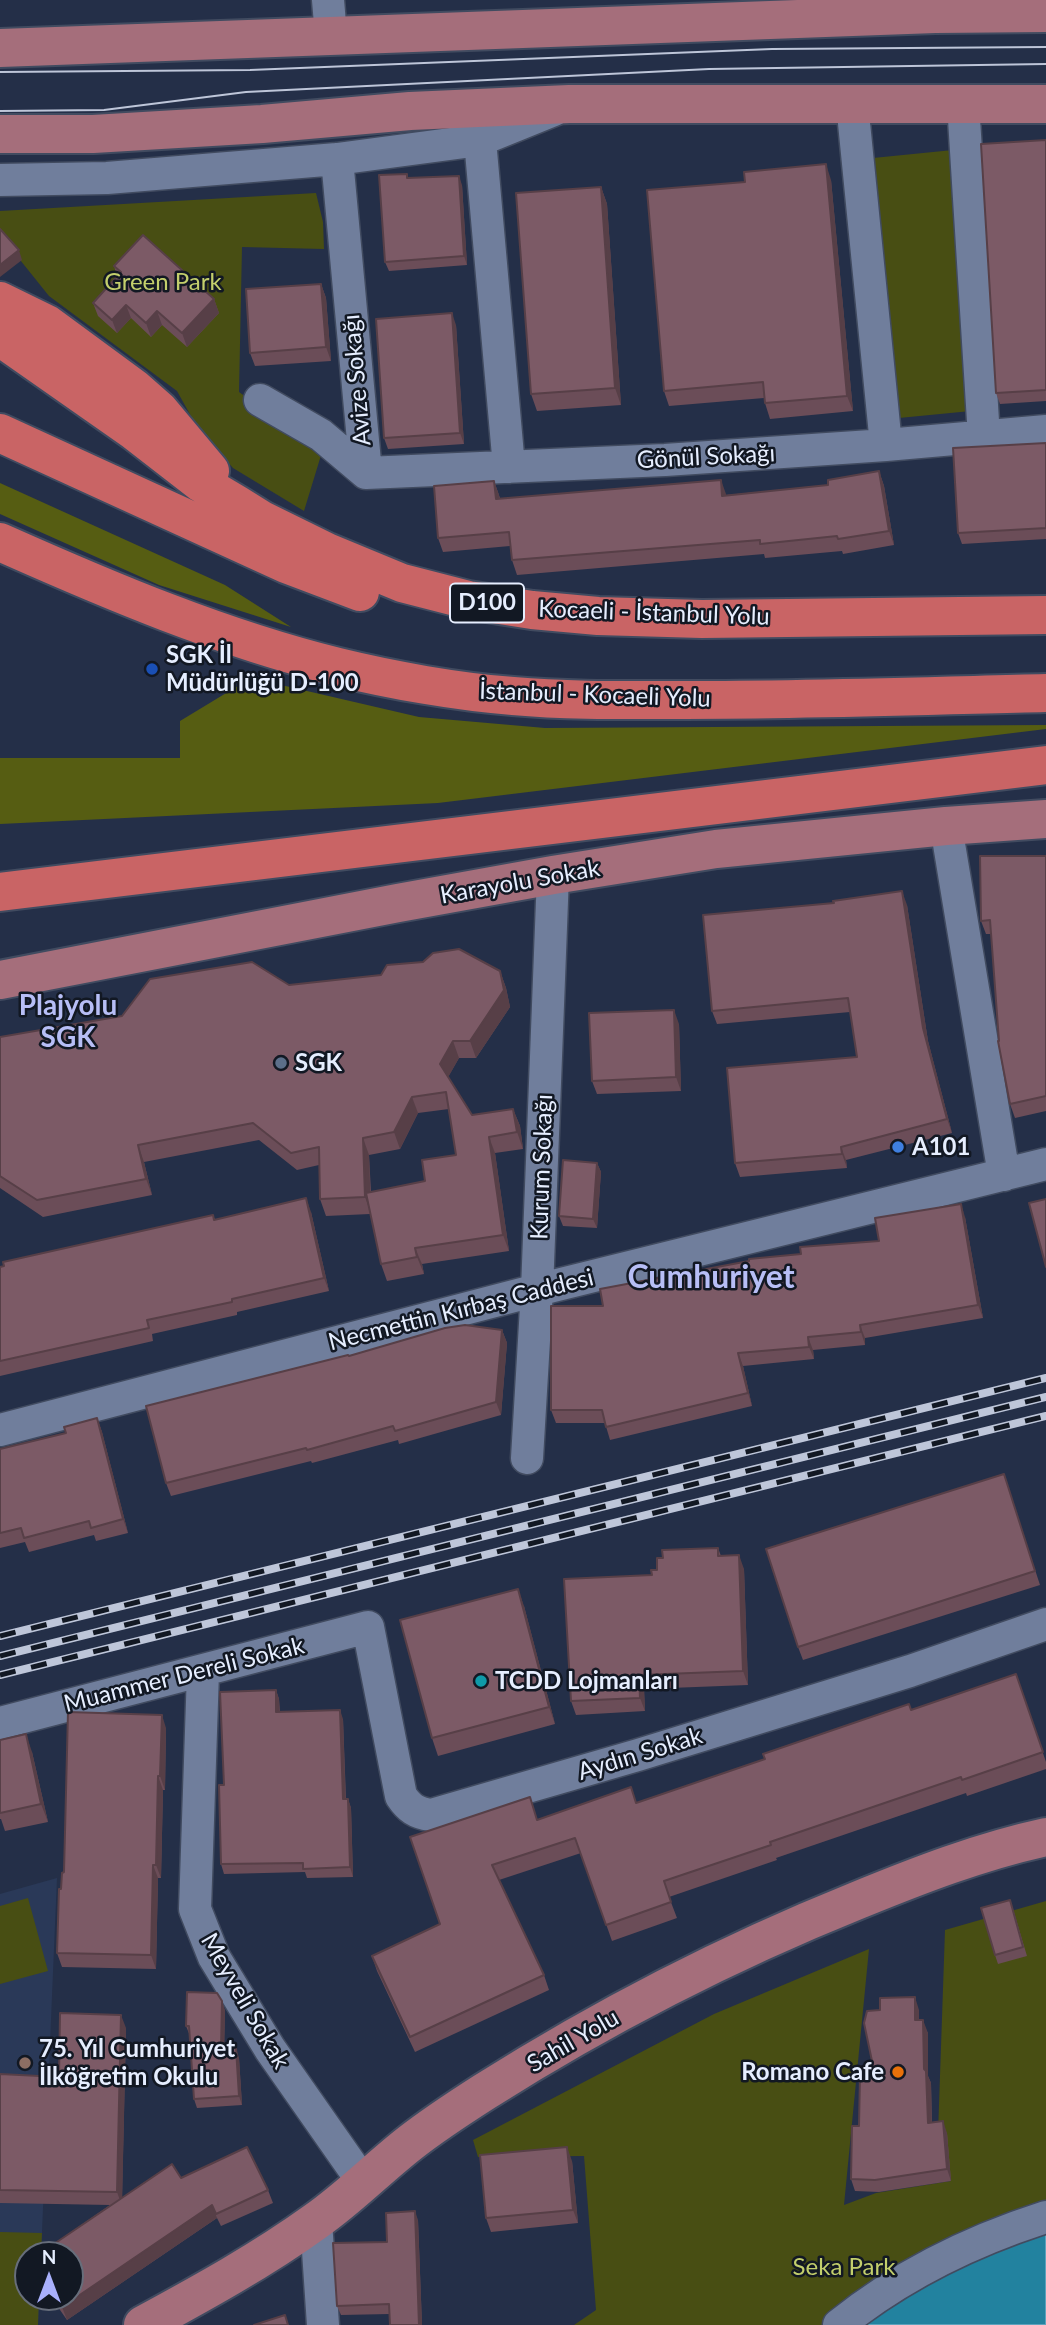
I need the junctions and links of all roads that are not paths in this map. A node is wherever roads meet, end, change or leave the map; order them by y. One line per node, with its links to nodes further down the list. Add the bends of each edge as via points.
1 (934, 7): 2 (main road); 3 (main road)
2 (703, 12): 4 (main road)
3 (1046, 13)
4 (329, 18): 5 (main road)
5 (0, 48)
6 (852, 103): 7 (main road); 8 (main road); 20 (street)
7 (963, 103): 9 (main road); 19 (street)
8 (569, 104): 10 (main road, via 93,134); 11 (street)
9 (1046, 104)
10 (0, 134)
11 (480, 140): 12 (street); 21 (street)
12 (337, 159): 13 (street, via 107,178); 22 (street, Avize Sokağı)
13 (0, 180)
14 (0, 301): 23 (highway, via 47,324 135,388 174,427)
15 (0, 337): 23 (highway, Kocaeli - İstanbul Yolu / D100)
16 (260, 400): 22 (street, Avize Sokağı, via 321,435)
17 (1046, 431): 19 (street, Gönül Sokağı)
18 (0, 433): 26 (highway, via 331,582 393,603 496,628 642,643)
19 (984, 437): 20 (street, Gönül Sokağı)
20 (886, 446): 21 (street, Gönül Sokağı)
21 (509, 467): 22 (street, Gönül Sokağı)
22 (366, 473)
23 (237, 505): 25 (highway, Kocaeli - İstanbul Yolu / D100, via 327,552 402,583 532,610 702,619)
24 (0, 542): 27 (highway, İstanbul - Kocaeli Yolu, via 127,597 265,648 340,668 512,696 771,700)
25 (1046, 615)
26 (1046, 636)
27 (1046, 693)
28 (1046, 765): 32 (highway)
29 (1046, 819): 30 (main road, Karayolu Sokak)
30 (946, 826): 31 (main road, Karayolu Sokak, via 716,849); 35 (street)
31 (553, 875): 33 (main road, Karayolu Sokak); 36 (street, Kurum Sokağı)
32 (0, 892)
33 (0, 980)
34 (1046, 1164): 35 (street, Necmettin Kırbaş Caddesi)
35 (1004, 1175): 36 (street, Necmettin Kırbaş Caddesi)
36 (537, 1290): 37 (street, Necmettin Kırbaş Caddesi); 38 (street, Kurum Sokağı)
37 (0, 1430)
38 (527, 1458)
39 (1046, 1624): 40 (street, Aydın Sokak, via 911,1671 431,1815 419,1813 401,1796)
40 (369, 1628): 41 (street, Muammer Dereli Sokak)
41 (203, 1672): 42 (street, Muammer Dereli Sokak); 44 (street, Meyveli Sokak, via 195,1909 214,1957 270,2049)
42 (0, 1723)
43 (1046, 1837): 44 (main road, Sahil Yolu, via 891,1887 789,1928 693,1975 483,2092)
44 (363, 2182): 46 (main road, Sahil Yolu)
45 (1046, 2217): 49 (street, via 929,2264)
46 (316, 2221): 47 (main road, Sahil Yolu); 48 (street)
47 (144, 2325)
48 (323, 2325)
49 (839, 2325)

